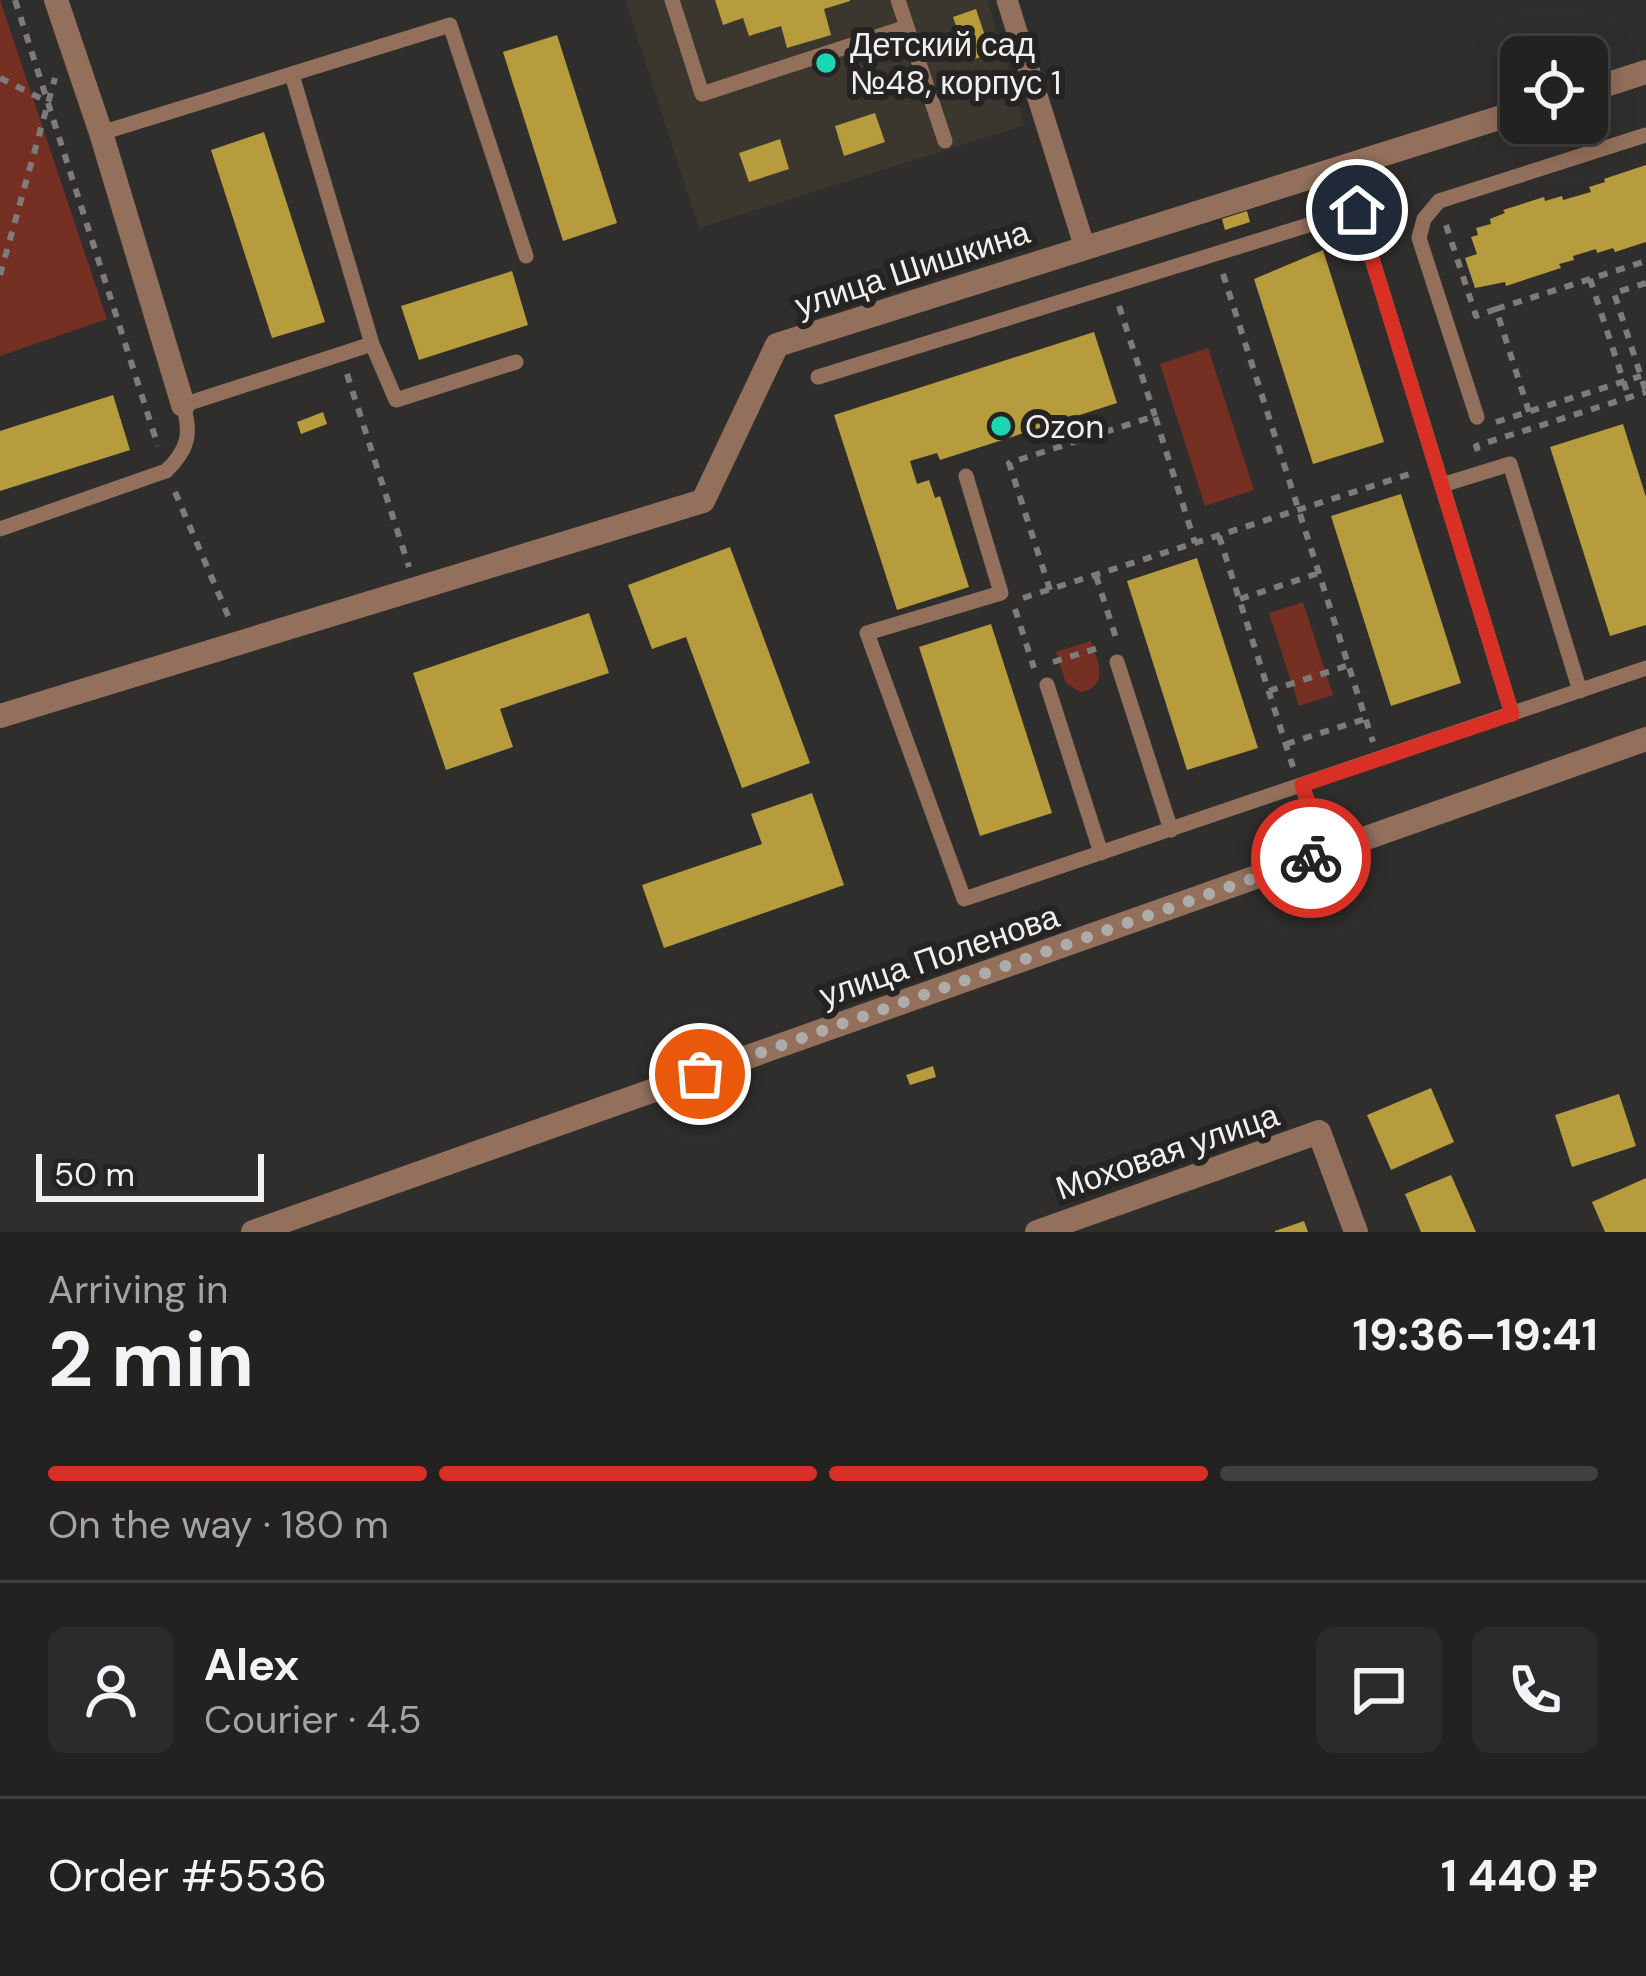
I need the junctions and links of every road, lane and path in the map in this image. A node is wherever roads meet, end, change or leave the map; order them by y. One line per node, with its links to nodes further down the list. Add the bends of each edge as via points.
1 (15, 0): 12 (path)
2 (56, 0): 7 (street)
3 (672, 0): 6 (lane, via 702,94)
4 (898, 0): 6 (lane)
5 (1007, 0): 18 (street)
6 (907, 27): 16 (lane)
7 (68, 34): 12 (path); 14 (street)
8 (1646, 72): 11 (street)
9 (292, 75): 14 (lane); 20 (lane, via 451,25); 30 (lane)
10 (0, 78): 12 (path)
11 (1608, 84)
12 (48, 102): 23 (path); 43 (path)
13 (1500, 118): 18 (street, улица Шишкина)
14 (101, 133): 38 (street)
15 (1646, 135): 17 (lane)
16 (945, 141)
17 (1439, 201): 29 (path, via 1476,316); 41 (lane, via 1419,238)
18 (1085, 248): 52 (street, улица Шишкина, via 777,345 703,501)
19 (1216, 254): 26 (lane); 42 (lane, via 1357,210); 46 (path)
20 (526, 256)
21 (1646, 261): 22 (path)
22 (1611, 272): 24 (path); 27 (path)
23 (0, 274)
24 (1590, 278): 28 (path); 29 (path)
25 (1646, 283): 27 (path)
26 (1113, 286): 33 (lane); 40 (path)
27 (1616, 292): 28 (path); 32 (path)
28 (1597, 298): 34 (path)
29 (1496, 309): 39 (path)
30 (372, 344): 31 (lane, via 396,400); 38 (lane)
31 (516, 362)
32 (1641, 376): 34 (path); 35 (path)
33 (818, 377)
34 (1623, 381): 36 (path); 39 (path)
35 (1646, 392): 36 (path)
36 (1629, 398): 42 (path)
37 (356, 403): 52 (path)
38 (183, 405): 43 (lane, via 190,434)
39 (1528, 412): 41 (path, via 1480,427)
40 (1155, 416): 49 (path); 53 (path, via 1010,463)
41 (1477, 417)
42 (1436, 466): 45 (lane); 46 (path)
43 (166, 471): 47 (lane); 55 (path)
44 (966, 476): 70 (lane, via 1001,593 867,633 964,899)
45 (1442, 485): 61 (lane, via 1510,464); 62 (lane)
46 (1299, 510): 48 (path); 50 (path)
47 (0, 529)
48 (1220, 536): 49 (path); 54 (path)
49 (1196, 543): 51 (path)
50 (1319, 574): 54 (path); 57 (path)
51 (1096, 575): 53 (path); 53 (path, via 1122,640 1029,669 1012,602)
52 (416, 589): 55 (street, улица Шишкина)
53 (1050, 590)
54 (1240, 599): 60 (path)
55 (239, 643): 63 (street, улица Шишкина)
56 (1117, 662): 69 (lane)
57 (1348, 665): 60 (path); 64 (path)
58 (1646, 668): 61 (lane)
59 (1047, 685): 70 (lane)
60 (1269, 691): 66 (path)
61 (1580, 691): 62 (lane)
62 (1512, 714): 67 (lane)
63 (0, 716)
64 (1366, 718): 66 (path); 67 (path)
65 (1646, 739): 71 (street, улица Поленова)
66 (1286, 744): 68 (path)
67 (1378, 759): 68 (lane)
68 (1301, 785): 69 (lane); 71 (lane)
69 (1171, 830): 70 (lane)
70 (1101, 853)
71 (1325, 853): 73 (street, улица Поленова)
72 (1045, 1231): 74 (street, Моховая улица, via 1319,1132)
73 (254, 1232)
74 (1356, 1232)

